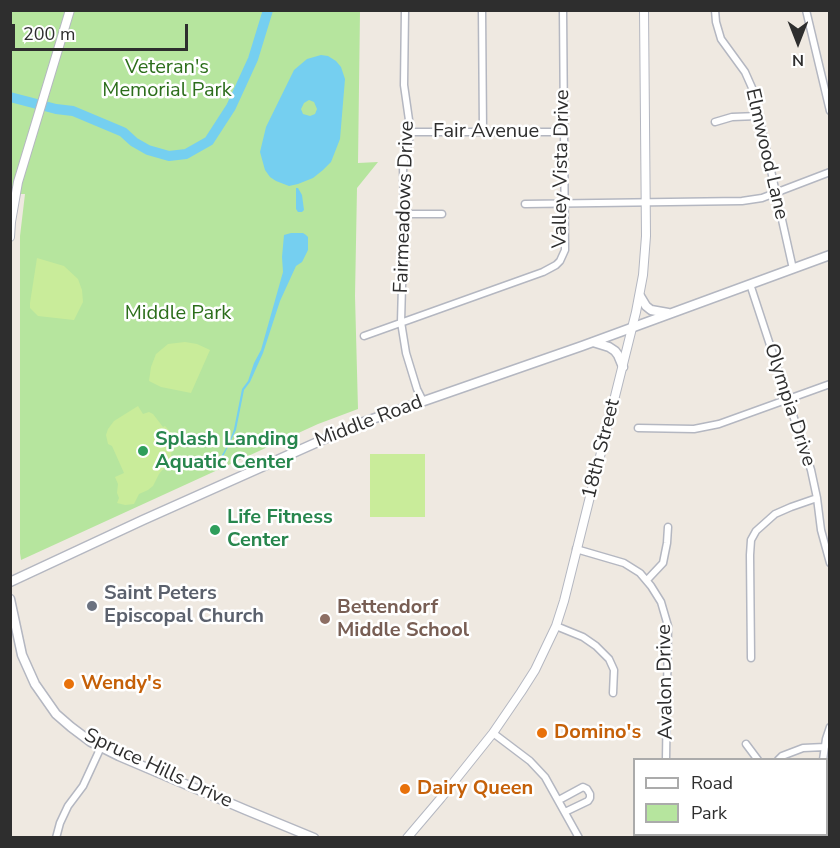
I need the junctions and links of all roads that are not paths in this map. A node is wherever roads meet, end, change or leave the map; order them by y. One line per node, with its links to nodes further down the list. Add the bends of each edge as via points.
1 (70, 10): 21 (street, via 18,182)
2 (405, 10): 11 (street, Fairmeadows Drive, via 404,85)
3 (482, 10): 12 (street)
4 (563, 10): 13 (street, Valley Vista Drive)
5 (644, 10): 16 (street, 18th Street)
6 (715, 10): 9 (street, Elmwood Lane, via 721,39 745,72)
7 (806, 10): 8 (street)
8 (830, 111)
9 (758, 116): 10 (street); 15 (street, Elmwood Lane)
10 (715, 122)
11 (409, 132): 12 (street, Fair Avenue); 19 (street, Fairmeadows Drive, via 403,166)
12 (483, 132): 13 (street, Fair Avenue)
13 (564, 132): 18 (street, Valley Vista Drive)
14 (830, 172): 15 (street)
15 (775, 193): 16 (street, via 742,201); 23 (street, Elmwood Lane)
16 (645, 202): 18 (street); 25 (street, 18th Street)
17 (525, 204): 18 (street)
18 (564, 204): 27 (street, Valley Vista Drive, via 565,250 556,265)
19 (404, 214): 20 (street); 27 (street, Fairmeadows Drive)
20 (442, 214)
21 (10, 237)
22 (830, 255): 23 (main road, Middle Road)
23 (793, 269): 24 (main road, Middle Road)
24 (750, 284): 26 (main road, Middle Road); 33 (street, Olympia Drive)
25 (640, 296): 26 (main road, via 651,310); 28 (street, 18th Street)
26 (671, 313): 28 (main road, Middle Road)
27 (401, 322): 29 (street, Valley Vista Drive); 34 (street, Fairmeadows Drive, via 406,353)
28 (632, 328): 30 (main road, Middle Road); 31 (street, 18th Street)
29 (364, 336)
30 (592, 342): 31 (main road, via 615,351); 34 (main road, Middle Road)
31 (623, 367): 38 (street, 18th Street)
32 (830, 384): 33 (street)
33 (786, 400): 35 (street, via 694,429); 36 (street, Olympia Drive)
34 (423, 401): 41 (main road, Middle Road, via 333,435)
35 (638, 428)
36 (817, 498): 39 (street, Olympia Drive); 44 (street, via 775,514 751,540)
37 (668, 526): 40 (street, via 663,563)
38 (576, 549): 40 (street, Avalon Drive, via 624,563); 43 (street, 18th Street)
39 (830, 563)
40 (647, 580): 51 (street, Avalon Drive, via 661,602 668,626)
41 (10, 582)
42 (10, 599): 49 (main road, Spruce Hills Drive, via 22,655 35,684 56,714)
43 (556, 626): 45 (street, via 583,637 609,659 614,670); 47 (street, 18th Street, via 535,670)
44 (751, 658)
45 (613, 693)
46 (830, 727): 50 (street)
47 (493, 733): 55 (street, via 532,763); 59 (street, 18th Street)
48 (746, 744): 52 (street)
49 (101, 747): 57 (street, via 83,786 68,806); 58 (main road, Spruce Hills Drive)
50 (825, 747): 53 (street, via 803,748); 54 (street)
51 (666, 758)
52 (757, 758)
53 (780, 758)
54 (823, 758)
55 (559, 800): 56 (street); 56 (street, via 583,787 590,794 588,801)
56 (565, 812): 60 (street)
57 (56, 837)
58 (314, 837)
59 (407, 837)
60 (579, 837)

